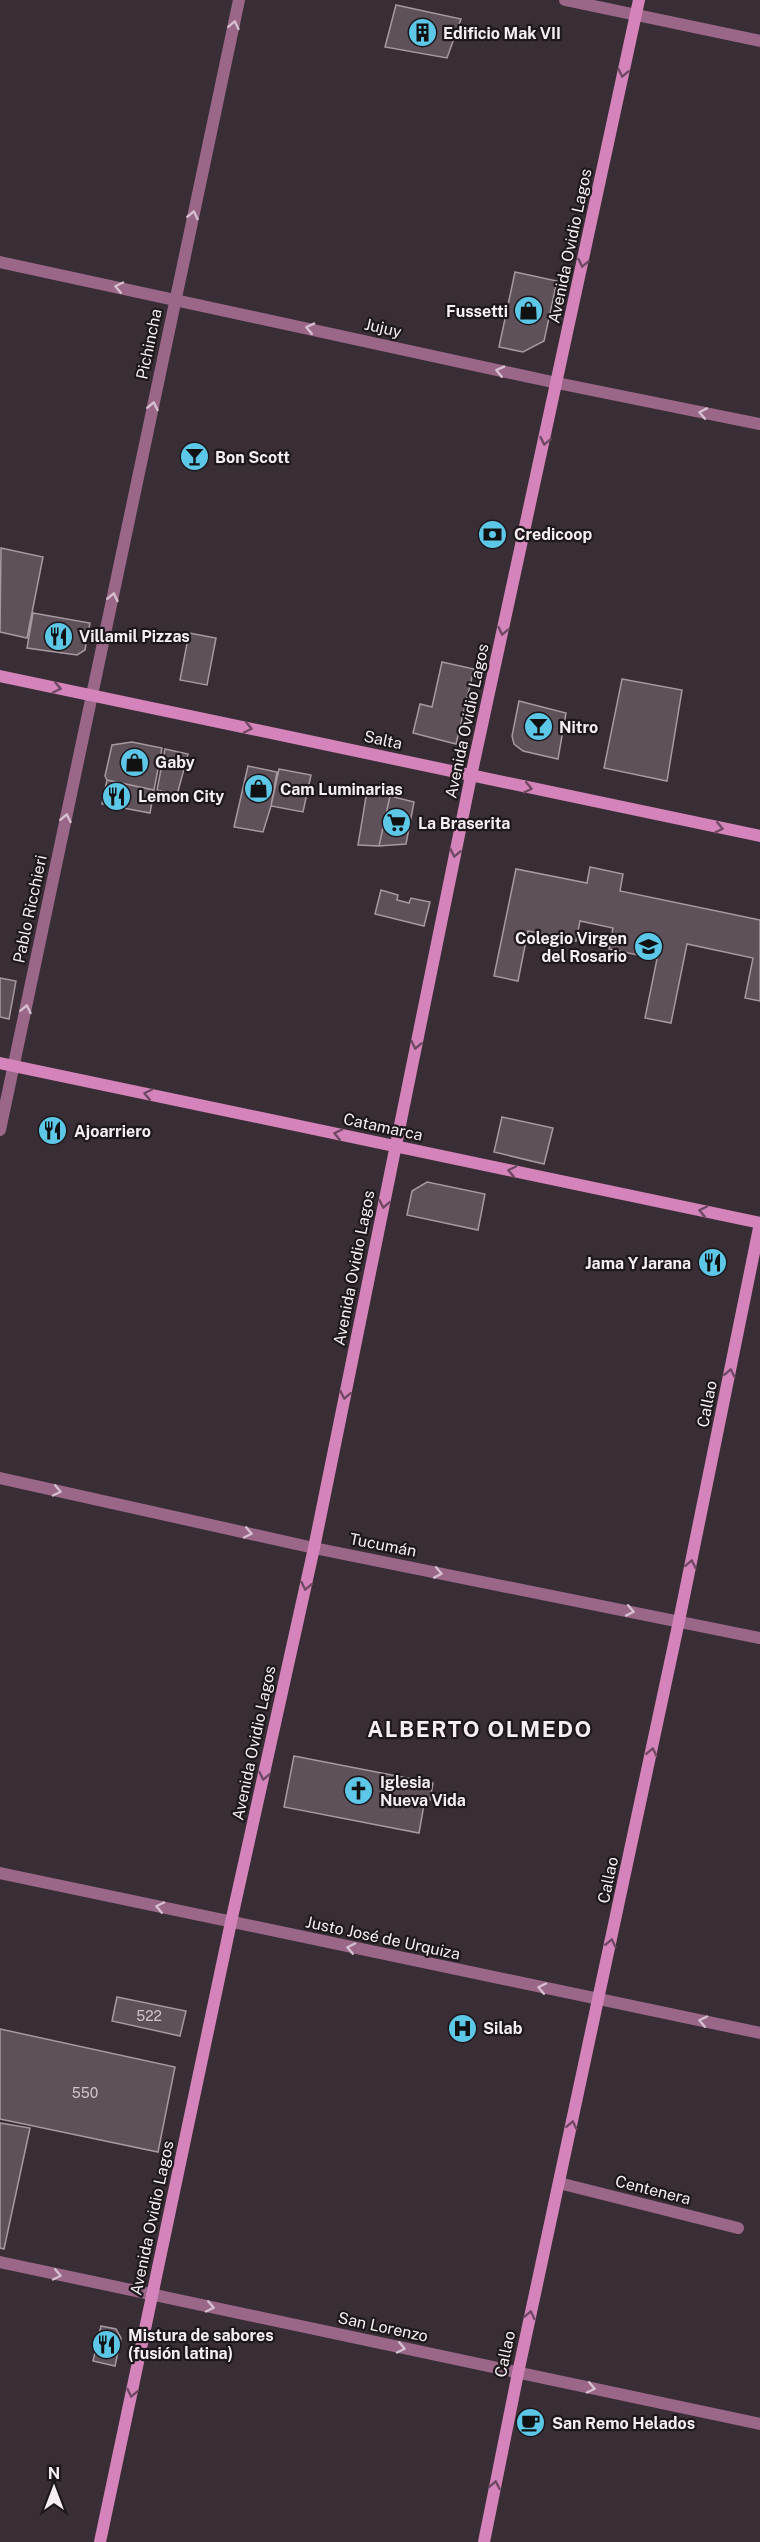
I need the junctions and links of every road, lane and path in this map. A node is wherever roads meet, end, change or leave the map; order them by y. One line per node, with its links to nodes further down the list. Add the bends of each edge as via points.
1 (239, 0): 7 (street, Pichincha, one-way to 1)
2 (565, 0): 4 (street)
3 (639, 0): 4 (main road, Avenida Ovidio Lagos)
4 (635, 15): 5 (street); 8 (main road, Avenida Ovidio Lagos, one-way to 8)
5 (760, 41)
6 (0, 262): 7 (street, Jujuy, one-way to 6)
7 (176, 299): 8 (street, Jujuy, one-way to 7); 11 (street, Pichincha, one-way to 7)
8 (557, 383): 9 (street, Jujuy, one-way to 8); 12 (main road, Avenida Ovidio Lagos, one-way to 12)
9 (760, 424)
10 (0, 676): 11 (main road, Salta, one-way to 11)
11 (92, 695): 12 (main road, Salta, one-way to 12); 15 (street, Pablo Ricchieri, one-way to 11)
12 (471, 776): 13 (main road, Salta, one-way to 13); 17 (main road, Avenida Ovidio Lagos, one-way to 17)
13 (760, 836)
14 (0, 1063): 15 (main road, Catamarca)
15 (14, 1066): 16 (street, Pablo Ricchieri); 17 (main road, Catamarca, one-way to 15)
16 (0, 1130)
17 (396, 1146): 18 (main road, Catamarca, one-way to 17); 20 (main road, Avenida Ovidio Lagos, one-way to 20)
18 (760, 1223): 21 (main road, Callao, one-way to 18)
19 (0, 1478): 20 (street, Tucumán, one-way to 20)
20 (314, 1548): 21 (street, Tucumán, one-way to 21); 24 (main road, Avenida Ovidio Lagos, one-way to 24)
21 (679, 1621): 22 (street, Tucumán); 25 (main road, Callao, one-way to 21)
22 (760, 1638)
23 (0, 1873): 24 (street, Justo José de Urquiza, one-way to 23)
24 (231, 1922): 25 (street, Justo José de Urquiza, one-way to 24); 30 (main road, Avenida Ovidio Lagos)
25 (599, 2000): 26 (street, Justo José de Urquiza, one-way to 25); 27 (main road, Callao, one-way to 25)
26 (760, 2033)
27 (559, 2183): 28 (street, Centenera); 31 (main road, Callao, one-way to 27)
28 (738, 2228)
29 (0, 2262): 30 (street, San Lorenzo, one-way to 30)
30 (153, 2295): 31 (street, San Lorenzo, one-way to 31); 33 (main road, Avenida Ovidio Lagos, one-way to 33)
31 (518, 2373): 32 (street, San Lorenzo, one-way to 32); 34 (main road, Callao, one-way to 31)
32 (760, 2424)
33 (100, 2542)
34 (484, 2542)

